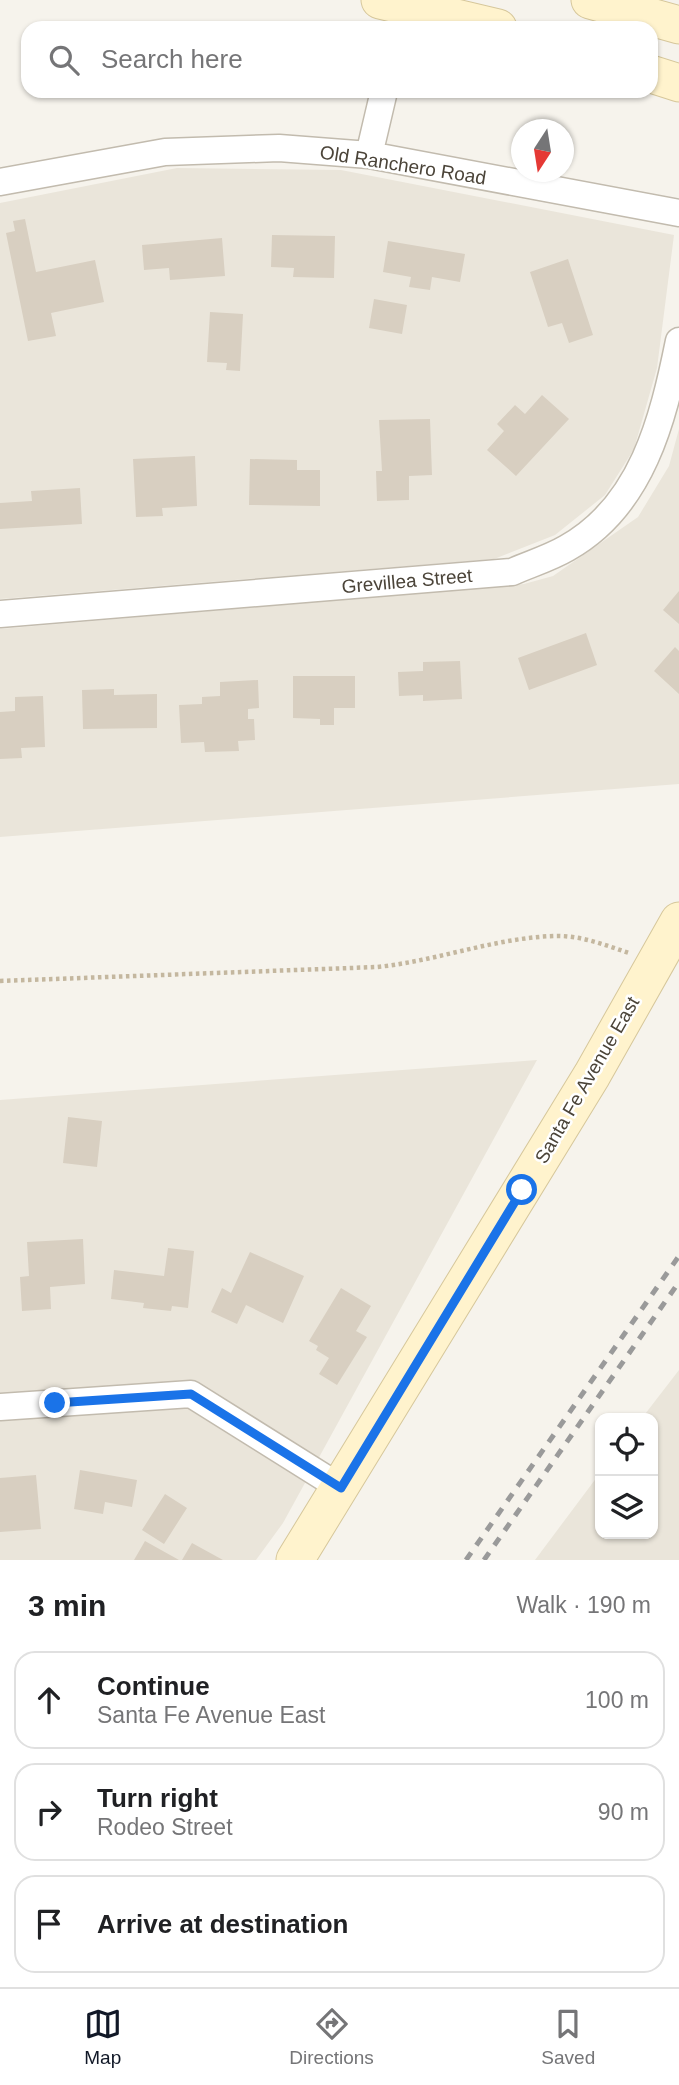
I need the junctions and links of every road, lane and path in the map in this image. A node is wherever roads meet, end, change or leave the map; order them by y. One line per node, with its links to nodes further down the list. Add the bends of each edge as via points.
1 (590, 0): 4 (street)
2 (393, 11): 3 (street)
3 (455, 21)
4 (679, 25)
5 (658, 77): 6 (street)
6 (679, 83)
7 (382, 98): 8 (street)
8 (369, 155): 9 (street, Old Ranchero Road, via 279,148 165,152); 10 (street, Old Ranchero Road)
9 (0, 182)
10 (679, 212)
11 (679, 341): 12 (street, Grevillea Street, via 653,444 636,481 613,510 568,548 512,572)
12 (0, 614)
13 (679, 921): 14 (street, Santa Fe Avenue East)
14 (656, 962): 15 (path, via 587,939 556,936 377,967); 17 (street, Santa Fe Avenue East)
15 (0, 981)
16 (0, 1406): 17 (street, via 191,1394)
17 (341, 1488): 18 (street, Santa Fe Avenue East)
18 (295, 1560)

